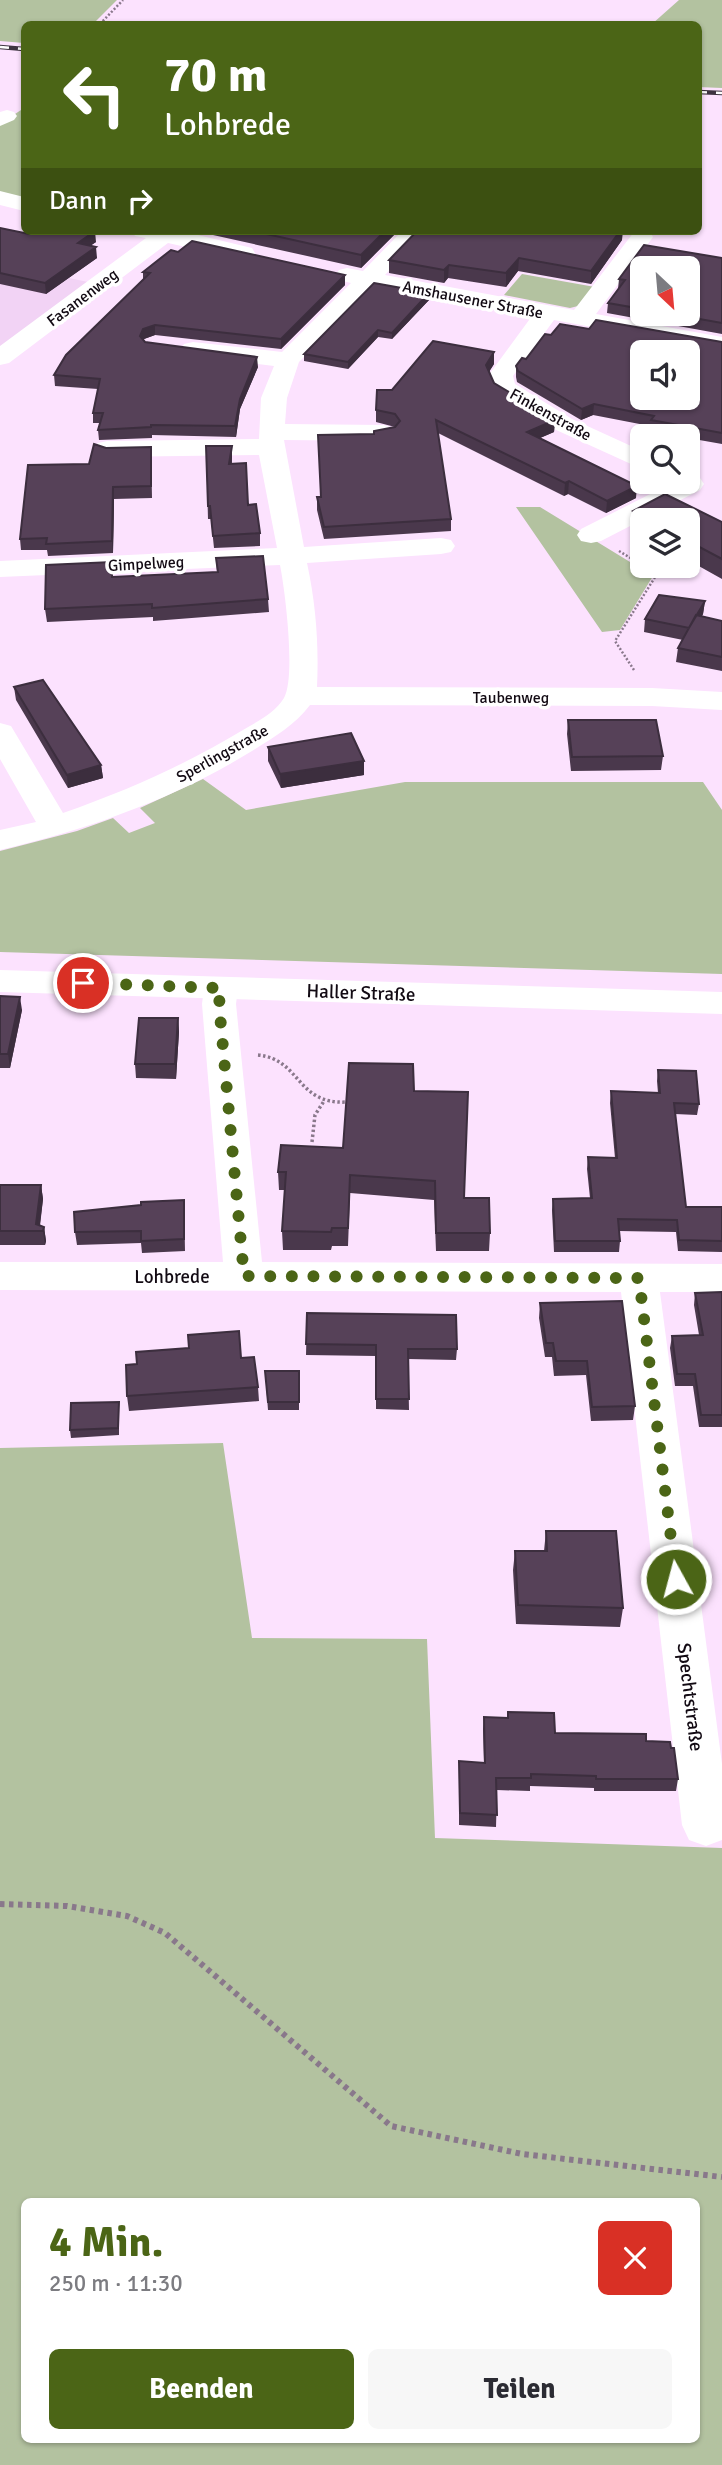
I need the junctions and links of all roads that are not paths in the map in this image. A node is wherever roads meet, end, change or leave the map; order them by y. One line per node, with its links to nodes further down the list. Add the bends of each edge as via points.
1 (0, 198): 2 (street)
2 (21, 203)
3 (156, 235): 14 (street, Fasanenweg)
4 (167, 235): 7 (street)
5 (411, 235): 9 (street, Amshausener Straße)
6 (642, 237): 11 (street)
7 (265, 258)
8 (328, 272): 9 (street, Amshausener Straße)
9 (366, 279): 10 (street, Amshausener Straße); 15 (street)
10 (548, 312): 11 (street, Amshausener Straße); 19 (street, Finkenstraße, via 500,376 504,388)
11 (580, 318): 12 (street, Amshausener Straße)
12 (722, 344)
13 (169, 347): 15 (street)
14 (0, 358)
15 (288, 360): 17 (street, via 274,398)
16 (384, 433): 17 (street)
17 (271, 440): 18 (street); 23 (street)
18 (107, 449)
19 (630, 455)
20 (679, 494): 21 (street)
21 (592, 535)
22 (441, 546): 23 (street)
23 (292, 556): 24 (street, Gimpelweg); 25 (street, via 303,639)
24 (0, 569)
25 (301, 696): 26 (street, Taubenweg); 28 (street, Sperlingstraße, via 285,717 217,759 141,796)
26 (722, 701)
27 (0, 732): 28 (street)
28 (55, 827): 29 (street, Sperlingstraße)
29 (0, 840)
30 (0, 981): 31 (street, Haller Straße)
31 (221, 988): 32 (street, Haller Straße); 34 (street)
32 (722, 1003)
33 (0, 1276): 34 (street, Lohbrede)
34 (244, 1276): 35 (street, Lohbrede)
35 (639, 1278): 36 (street, Lohbrede); 37 (street, Spechtstraße)
36 (722, 1278)
37 (706, 1825)

